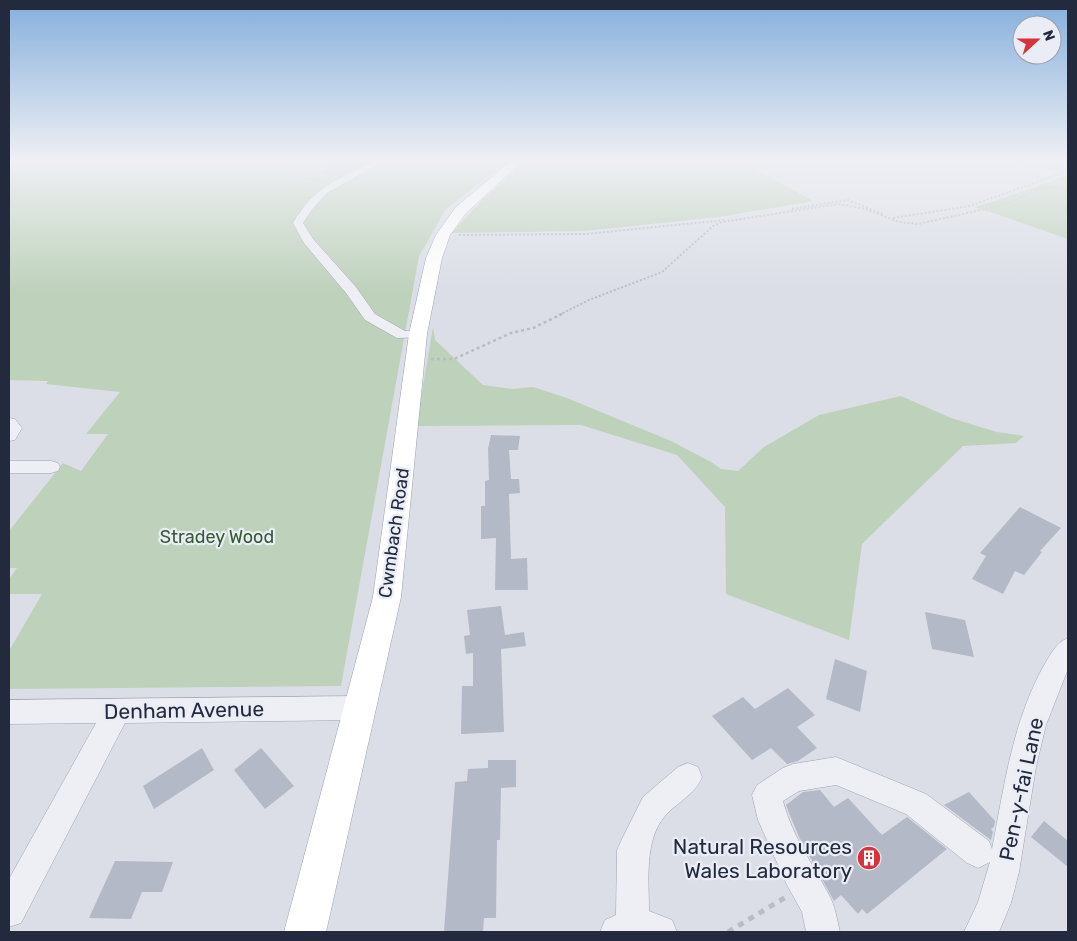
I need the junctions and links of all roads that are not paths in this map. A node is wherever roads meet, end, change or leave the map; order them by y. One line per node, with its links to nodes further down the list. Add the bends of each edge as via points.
1 (308, 204): 3 (street, via 298,223 308,241 370,317)
2 (467, 204): 3 (main road, Cwmbach Road, via 443,235 434,258)
3 (416, 347): 9 (main road, Cwmbach Road, via 387,597)
4 (9, 423): 5 (street, via 13,428)
5 (9, 436)
6 (9, 467): 7 (street)
7 (52, 467)
8 (1068, 648): 18 (street, Pen-y-fai Lane, via 1038,708 1014,807 1005,865 992,913)
9 (359, 708): 10 (street, Denham Avenue); 16 (main road, Cwmbach Road)
10 (117, 711): 11 (street, Denham Avenue); 14 (street)
11 (9, 712)
12 (688, 777): 15 (street, via 653,807 633,850)
13 (978, 852): 17 (street, via 916,804 836,771 793,778 767,796 772,820 818,907)
14 (9, 911)
15 (636, 930)
16 (305, 932)
17 (823, 932)
18 (980, 932)

